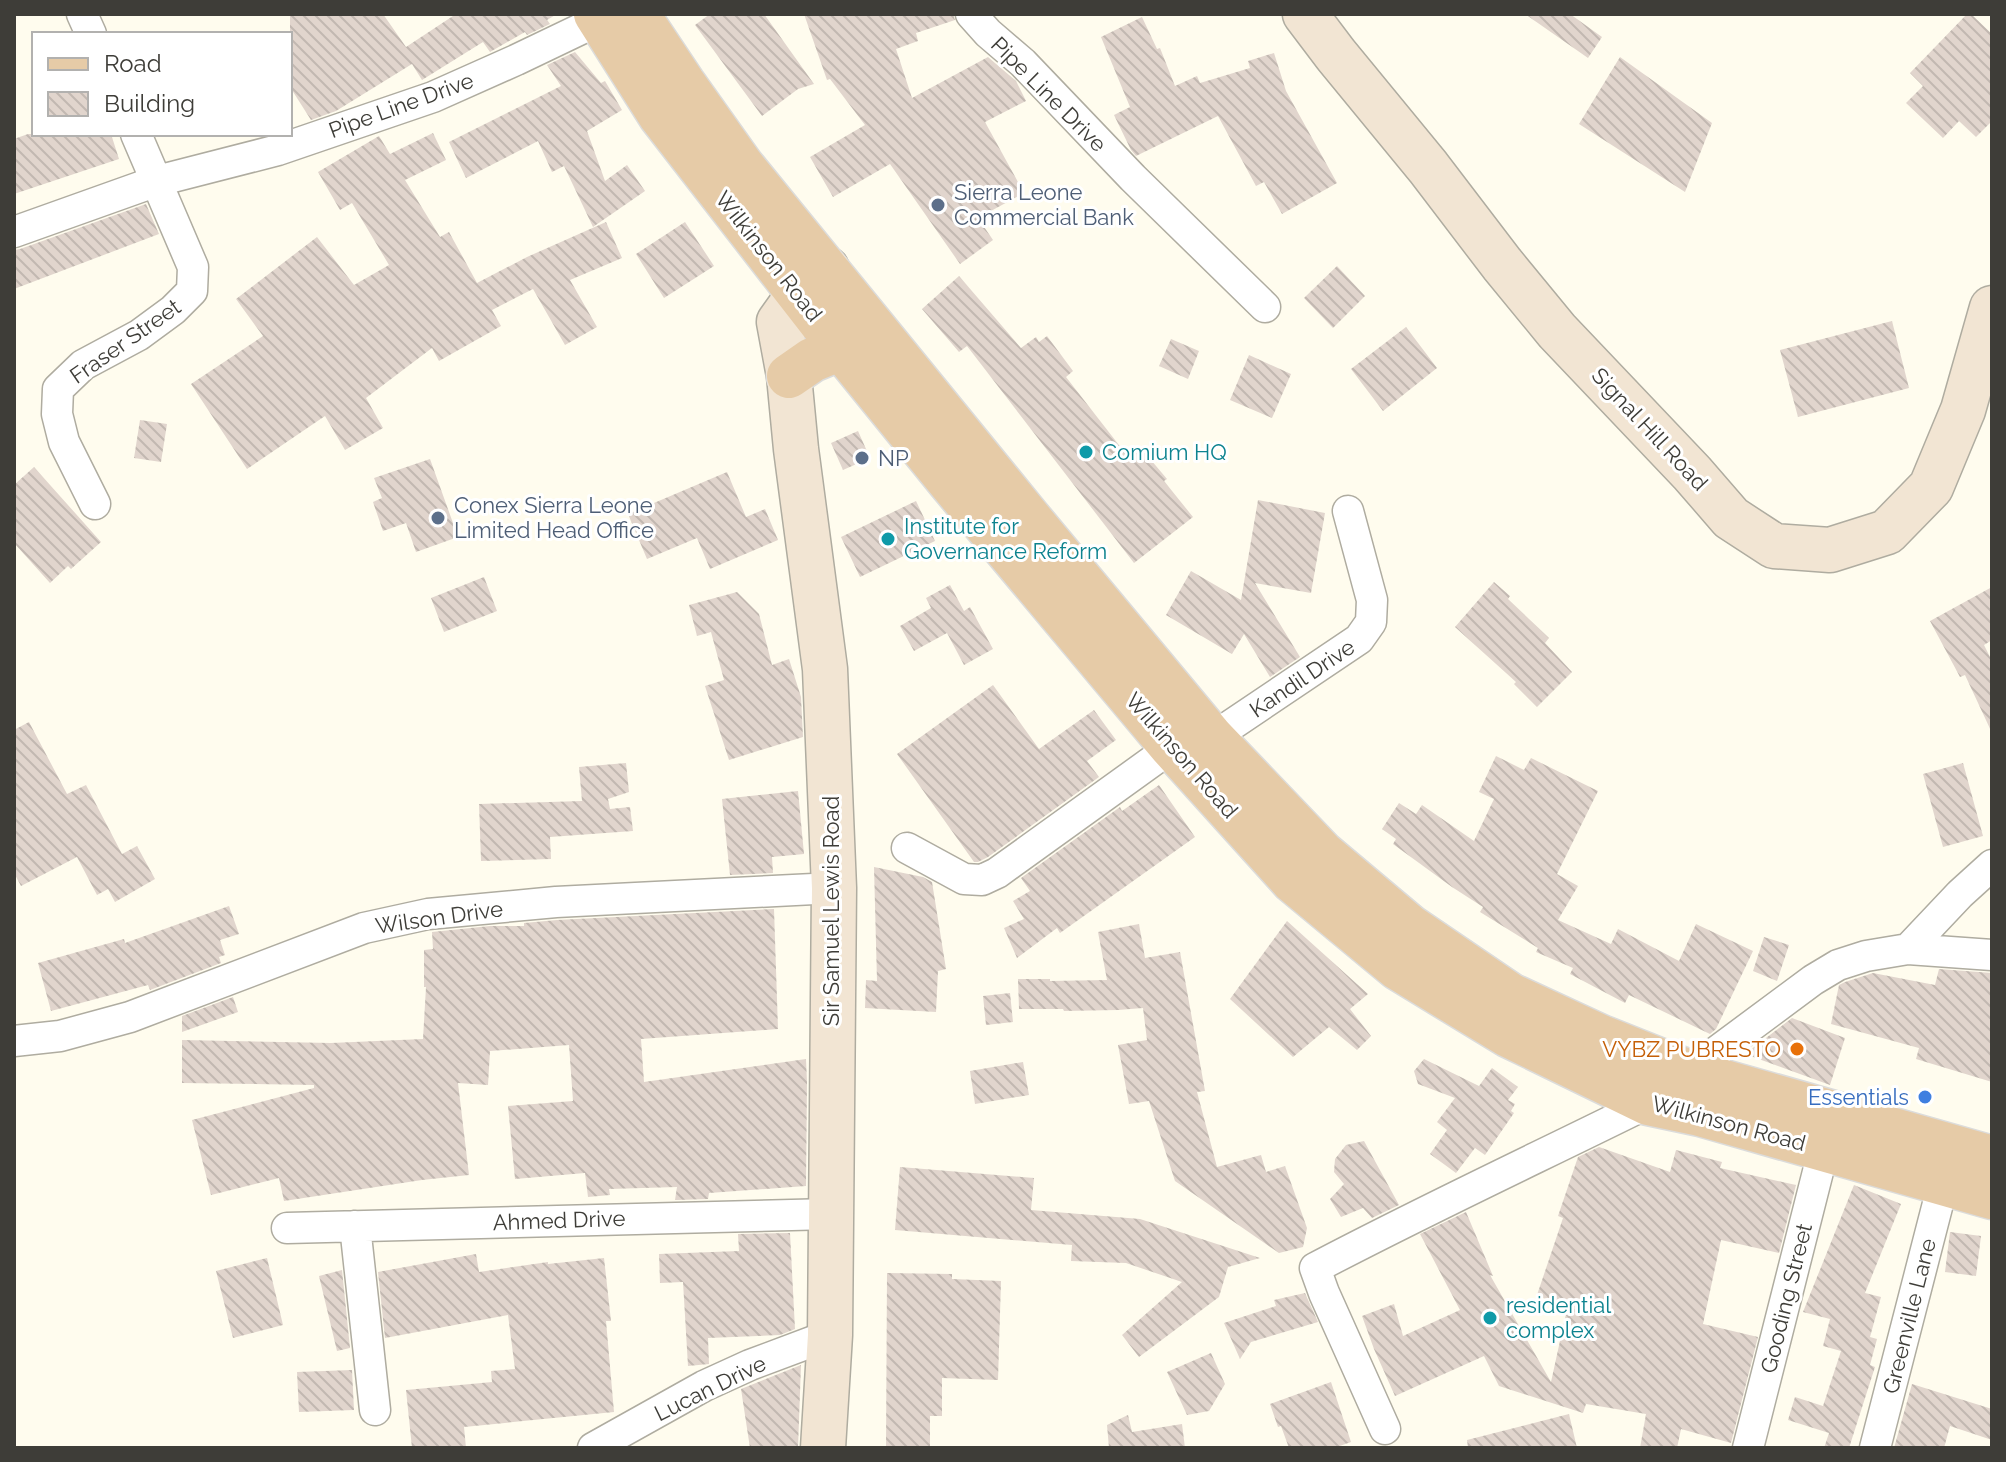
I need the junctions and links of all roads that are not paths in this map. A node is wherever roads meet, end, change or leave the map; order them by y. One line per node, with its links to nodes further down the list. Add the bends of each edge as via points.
1 (971, 14): 8 (street, Pipe Line Drive)
2 (1305, 14): 9 (main road, Signal Hill Road, via 1557,331 1731,518 1774,546 1830,550 1887,532 1931,487 1963,410)
3 (611, 15): 5 (street, Pipe Line Drive, via 433,97 278,150); 7 (main road, Wilkinson Road, via 660,115 761,246); 7 (main road, Wilkinson Road, via 683,83 742,166)
4 (137, 136): 5 (street, Fraser Street)
5 (157, 181): 6 (street, Pipe Line Drive); 10 (street, Fraser Street, via 193,267 192,291 139,335 83,365 58,389 64,442)
6 (14, 232)
7 (818, 307): 12 (main road, Wilkinson Road, via 949,481); 12 (main road, Wilkinson Road, via 1018,505); 15 (main road, Sir Samuel Lewis Road, via 789,376 825,669)
8 (1265, 307)
9 (1992, 308)
10 (95, 504)
11 (1348, 511): 12 (street, Kandil Drive, via 1372,600 1371,622 1359,639)
12 (1192, 743): 13 (street, Kandil Drive, via 982,880 964,879); 19 (main road, Wilkinson Road, via 1410,927 1510,995); 20 (main road, Wilkinson Road, via 1293,881 1398,968 1508,1035)
13 (907, 848)
14 (1992, 865): 16 (street)
15 (834, 888): 18 (street, Wilson Drive, via 428,914 364,928 130,1017 60,1036); 25 (main road, Sir Samuel Lewis Road)
16 (1908, 949): 17 (street); 19 (street, via 1838,965)
17 (1992, 955)
18 (14, 1041)
19 (1689, 1072): 22 (main road, Wilkinson Road)
20 (1648, 1103): 21 (main road, Wilkinson Road); 30 (street, via 1315,1268)
21 (1824, 1148): 23 (main road, Wilkinson Road); 33 (street, Gooding Street)
22 (1992, 1158)
23 (1943, 1184): 24 (main road, Wilkinson Road); 34 (street, Greenville Lane)
24 (1992, 1197)
25 (831, 1214): 26 (street, Ahmed Drive); 28 (main road, Sir Samuel Lewis Road)
26 (355, 1226): 27 (street, Ahmed Drive); 29 (street)
27 (287, 1228)
28 (830, 1335): 31 (street, Lucan Drive, via 704,1386); 32 (main road, Sir Samuel Lewis Road)
29 (375, 1410)
30 (1385, 1429)
31 (593, 1448)
32 (823, 1448)
33 (1748, 1448)
34 (1875, 1448)

